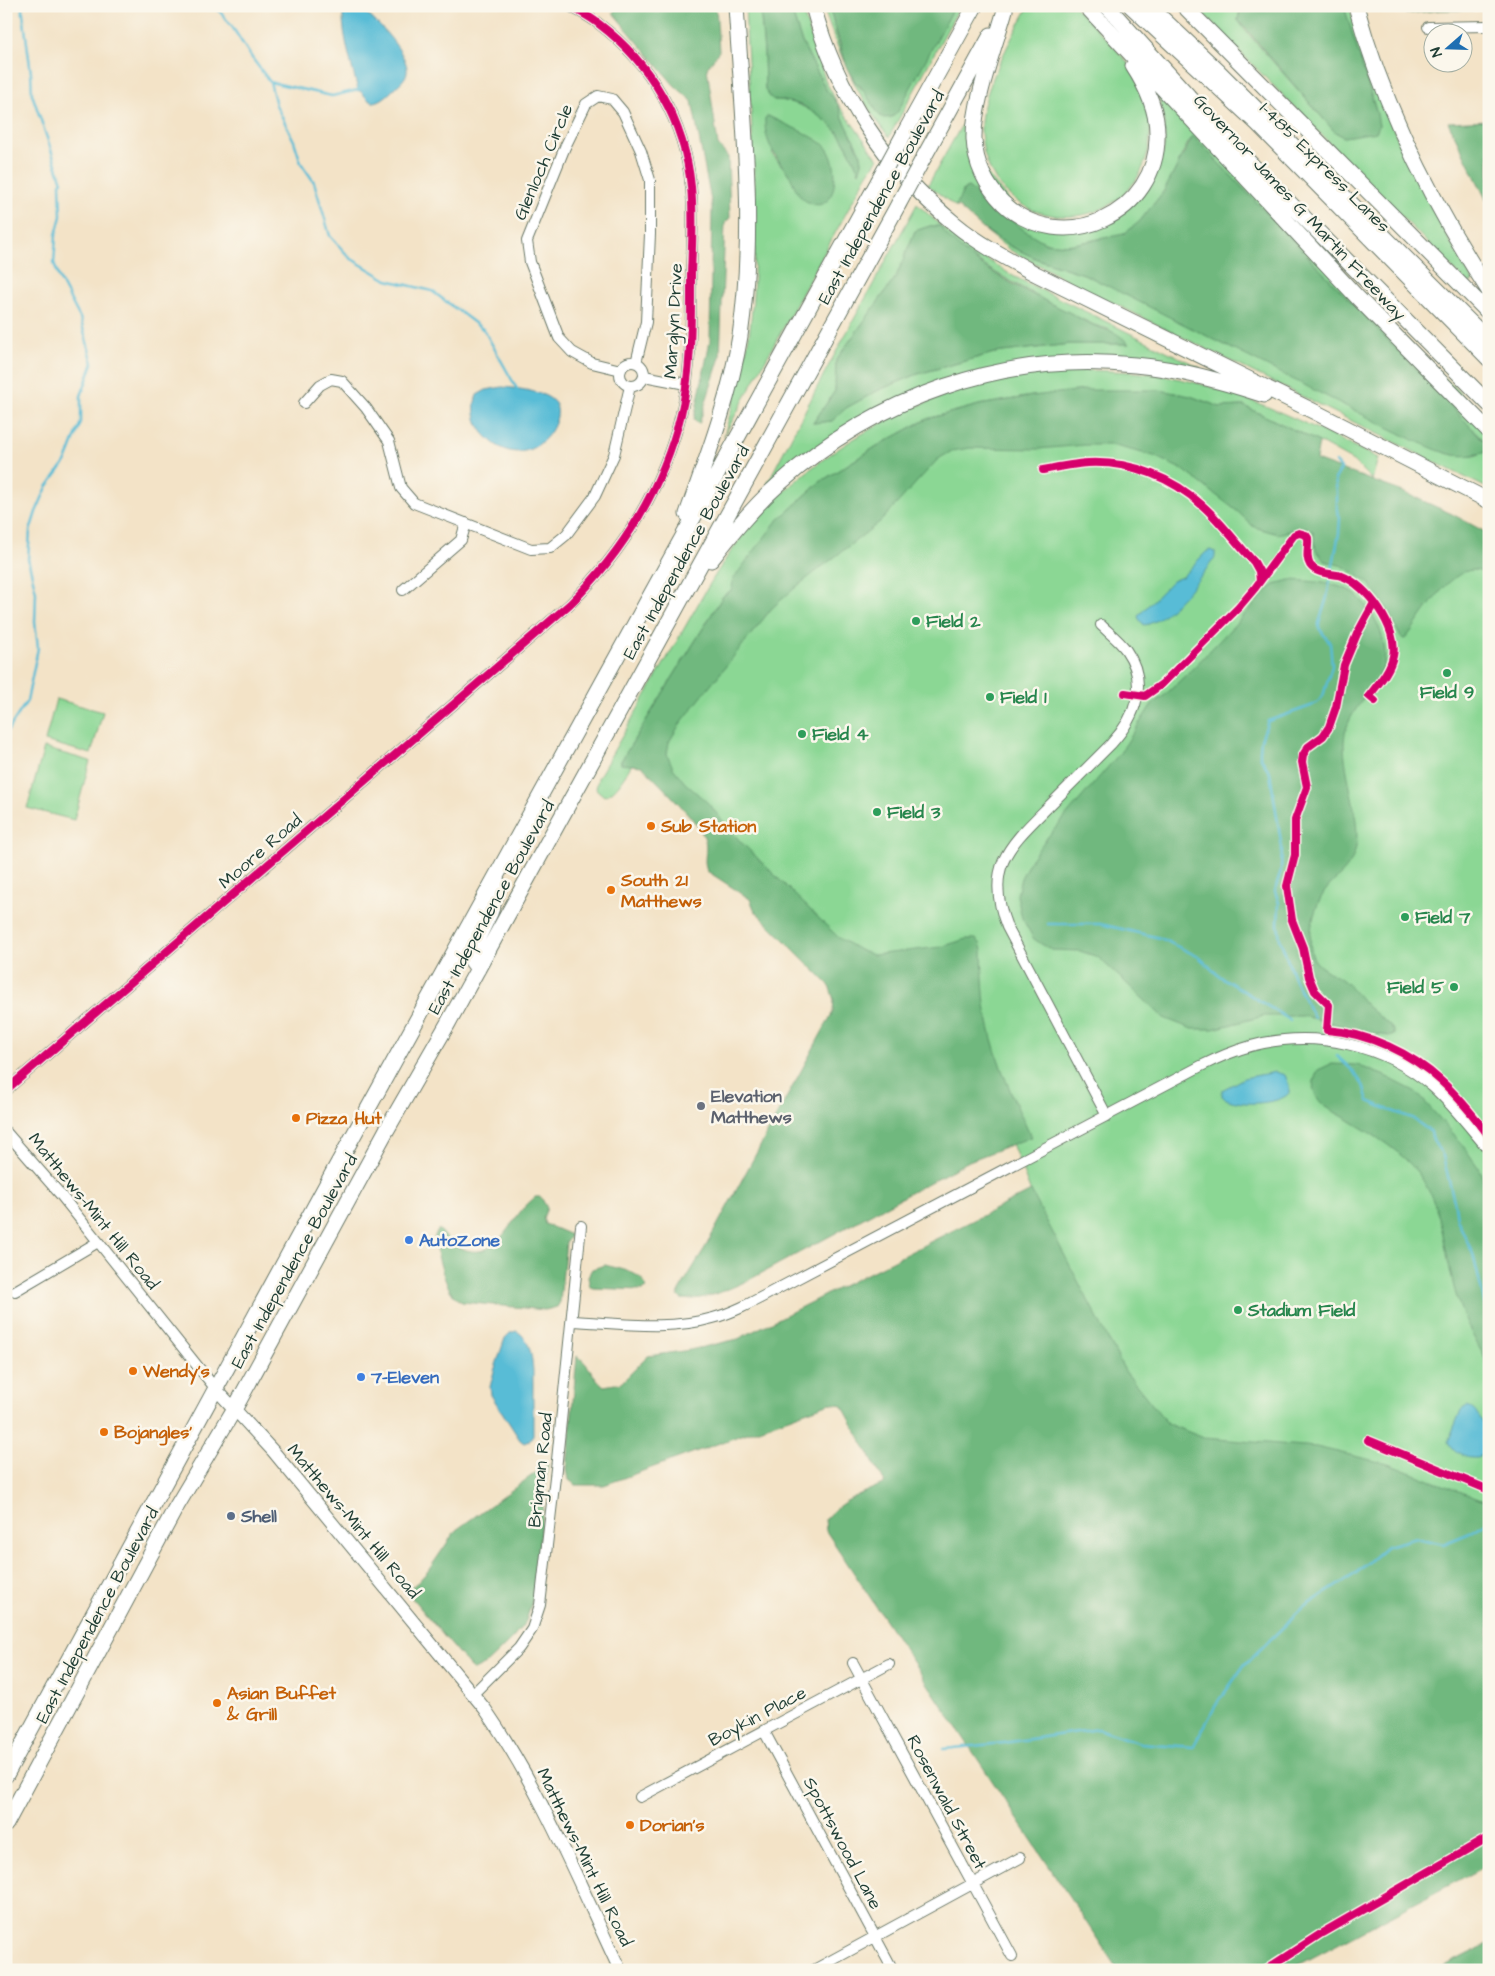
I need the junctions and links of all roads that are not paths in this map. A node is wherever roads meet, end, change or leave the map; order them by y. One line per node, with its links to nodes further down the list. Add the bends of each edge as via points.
1 (570, 6): 22 (street, Marglyn Drive, via 598,22 643,65 667,102 679,130 688,163 692,204)
2 (736, 6): 30 (highway, via 748,204 744,304 726,399)
3 (814, 6): 26 (highway, via 838,76 870,131 909,182 956,225 1036,274)
4 (975, 6): 30 (highway, East Independence Boulevard, bridge)
5 (1086, 6): 14 (highway, Governor James G Martin Freeway)
6 (1107, 6): 25 (highway, via 1240,152)
7 (1131, 6): 18 (highway, I-485 Express Lanes, via 1258,124)
8 (1150, 6): 17 (highway, Governor James G Martin Freeway)
9 (1184, 6): 16 (highway)
10 (1356, 6): 15 (highway, via 1409,148 1451,229)
11 (1006, 8): 14 (highway, via 978,102 975,149 981,171 999,199 1011,210 1046,226 1079,227 1111,216 1136,195 1152,166 1158,133 1150,99 1140,76); 32 (highway, East Independence Boulevard, bridge)
12 (1472, 26): 13 (street)
13 (1489, 26)
14 (1108, 30): 27 (highway, Governor James G Martin Freeway, via 1358,298)
15 (1489, 291)
16 (1489, 312)
17 (1489, 341)
18 (1489, 359)
19 (636, 363): 20 (street, via 627,363); 20 (street, Glenloch Circle, via 646,322 650,180 641,150 623,112 612,99 598,96 586,104 527,241 530,262 559,338 572,352 592,363); 21 (street, via 643,369)
20 (621, 370): 23 (street, via 622,380)
21 (644, 376): 22 (street); 23 (street, via 639,384)
22 (686, 384): 34 (street, Marglyn Drive, via 670,450 633,528 598,576)
23 (630, 386): 29 (street, via 614,455 595,496 566,535 550,548 531,549)
24 (304, 403): 29 (street, via 320,385 331,379 342,382 366,408 389,441 401,488 414,503)
25 (1489, 404)
26 (1314, 412): 28 (highway); 32 (highway, via 1194,374 1104,362 1014,369 957,382 876,416 802,465 737,527)
27 (1489, 431)
28 (1489, 500)
29 (466, 523): 31 (street, via 461,540)
30 (672, 556): 35 (highway, East Independence Boulevard)
31 (404, 590)
32 (684, 595): 36 (highway, East Independence Boulevard)
33 (1101, 625): 38 (street, via 1125,649 1135,667 1138,691 1132,716 1112,744 1014,842 1002,864 998,890 1007,926)
34 (535, 634): 37 (street, Moore Road)
35 (516, 841): 36 (highway, via 490,913 472,947 471,957); 45 (highway, East Independence Boulevard)
36 (478, 969): 46 (highway, East Independence Boulevard)
37 (6, 1090)
38 (1107, 1116): 40 (street, via 1201,1066 1241,1049 1279,1040 1323,1040 1379,1054 1416,1074 1443,1096); 44 (street, via 728,1313 672,1325)
39 (6, 1132): 42 (street, Matthews-Mint Hill Road)
40 (1489, 1150)
41 (581, 1226): 44 (street, Brigman Road)
42 (98, 1242): 43 (street); 45 (street, Matthews-Mint Hill Road)
43 (15, 1291)
44 (572, 1320): 50 (street, Brigman Road, via 540,1605 532,1629 520,1648)
45 (215, 1388): 46 (main road, Matthews-Mint Hill Road); 52 (highway, East Independence Boulevard)
46 (235, 1408): 50 (main road, Matthews-Mint Hill Road); 54 (highway, East Independence Boulevard, via 169,1521)
47 (853, 1663): 49 (street, Rosenwald Street)
48 (889, 1664): 49 (street, Boykin Place)
49 (862, 1678): 51 (street, Boykin Place); 56 (street, Rosenwald Street)
50 (473, 1694): 59 (main road, Matthews-Mint Hill Road, via 507,1741 533,1786)
51 (764, 1731): 53 (street, Boykin Place); 57 (street, Spottswood Lane)
52 (6, 1775)
53 (640, 1797)
54 (6, 1824)
55 (1020, 1858): 56 (street)
56 (972, 1884): 57 (street); 58 (street, Rosenwald Street)
57 (875, 1936): 60 (street); 61 (street, Spottswood Lane)
58 (1012, 1956)
59 (620, 1970)
60 (814, 1970)
61 (893, 1970)

